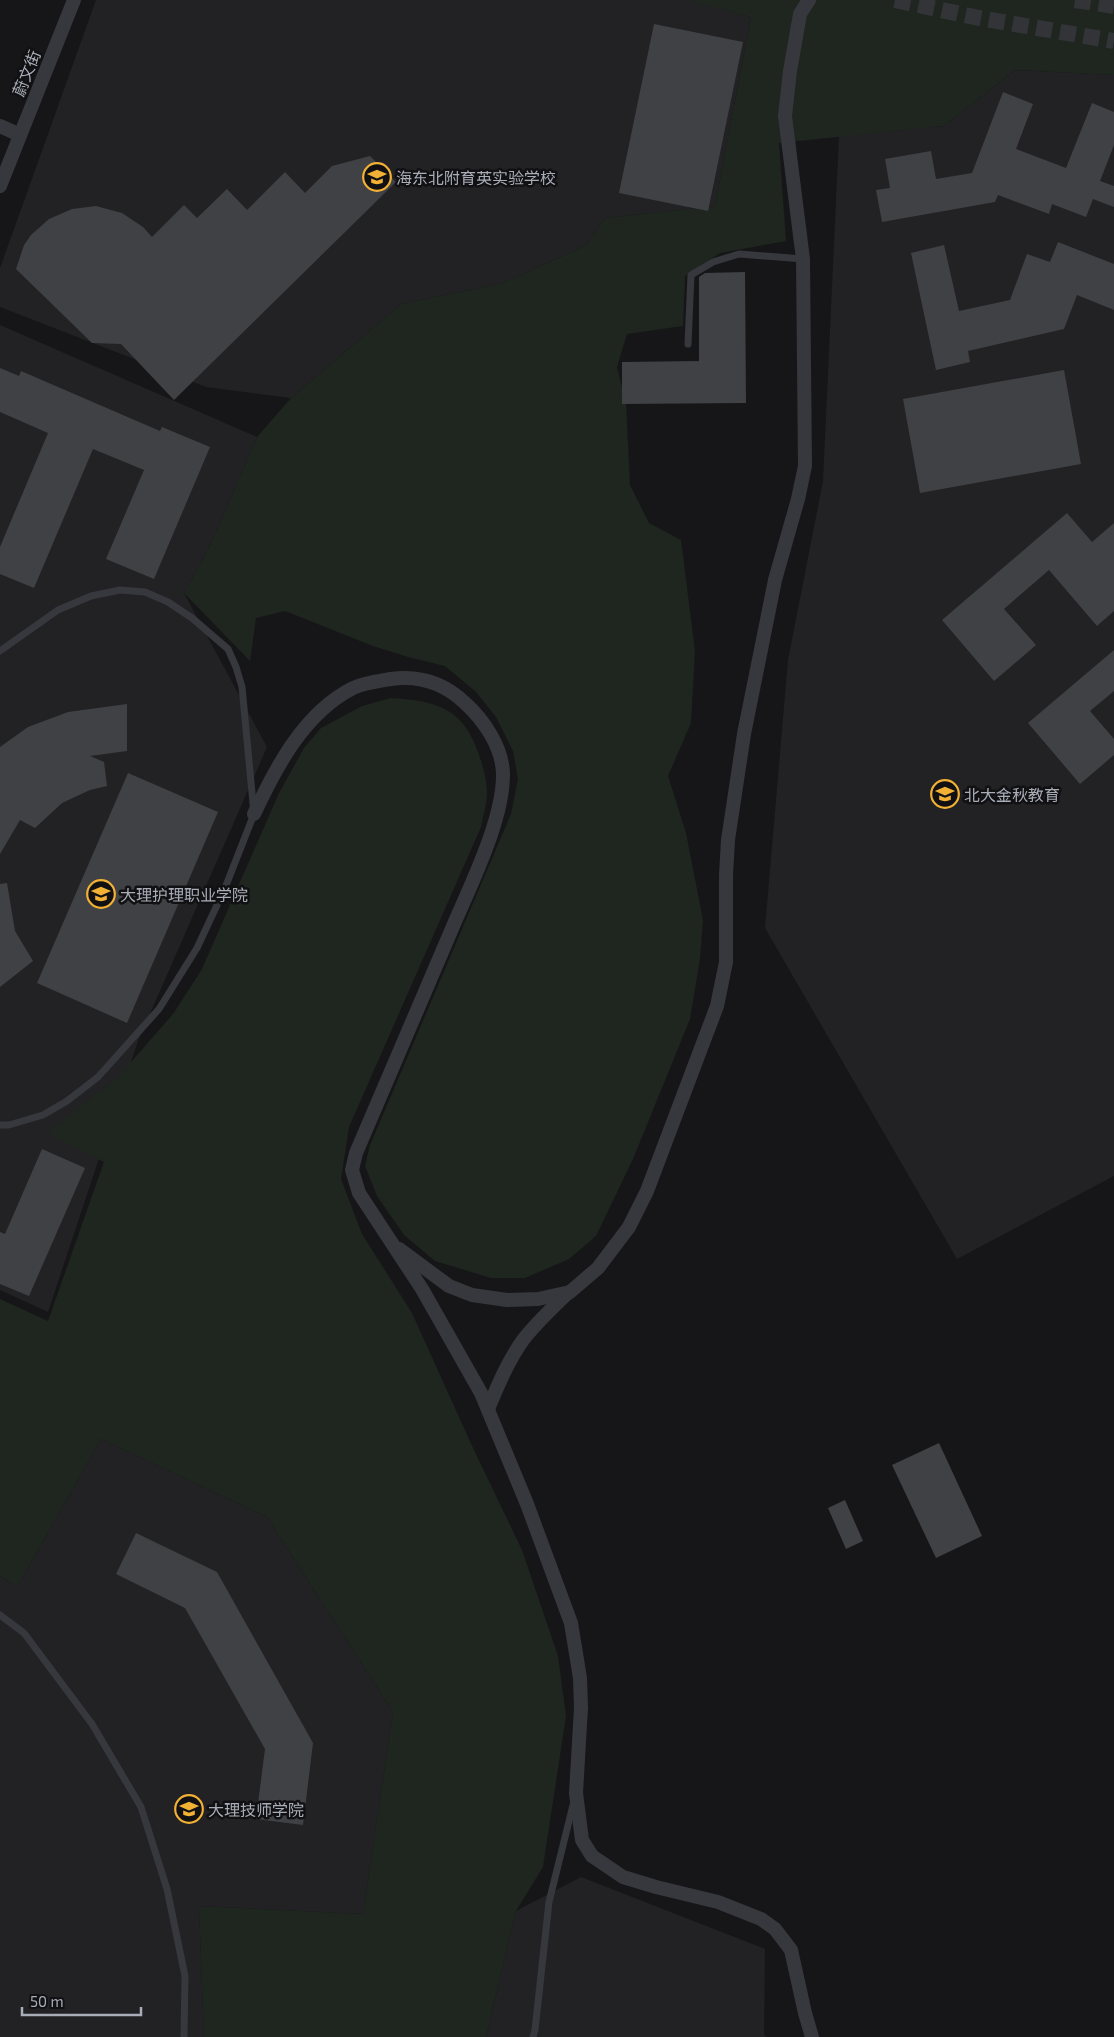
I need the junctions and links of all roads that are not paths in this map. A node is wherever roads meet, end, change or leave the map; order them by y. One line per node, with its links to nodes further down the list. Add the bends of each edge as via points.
1 (74, 0): 4 (street, 蔚文街)
2 (809, 0): 6 (street, via 800,14 785,116)
3 (0, 126): 4 (street)
4 (20, 134): 5 (street, 蔚文街)
5 (0, 186)
6 (803, 259): 7 (lane, via 739,254 713,262 691,275); 12 (street, via 805,466 775,580 744,734 728,840 726,962 717,1006 647,1191 629,1227 598,1268)
7 (688, 344)
8 (0, 650): 9 (lane, via 58,610 91,596 120,590 144,592 168,602 228,649 236,667 242,687)
9 (254, 814): 10 (lane, via 225,888 196,948 159,1009 98,1077 67,1101 43,1115); 11 (street, via 277,766 304,729 324,708 354,688 379,680 414,677 455,693 480,717 498,749 503,772 495,822 356,1153 352,1170 359,1193)
10 (0, 1125)
11 (390, 1241): 12 (street, via 449,1286 472,1295 507,1300 538,1299); 13 (street, via 430,1303)
12 (570, 1292): 13 (street, via 523,1340 503,1372)
13 (488, 1409): 15 (street, via 571,1623 580,1678 581,1708)
14 (0, 1615): 16 (lane, via 24,1633 92,1724 141,1807 167,1889 185,1976)
15 (576, 1793): 17 (lane, via 549,1902); 18 (street, via 582,1840 592,1856 623,1877 718,1902 761,1919 775,1929 791,1950)
16 (184, 2037)
17 (533, 2037)
18 (812, 2037)

